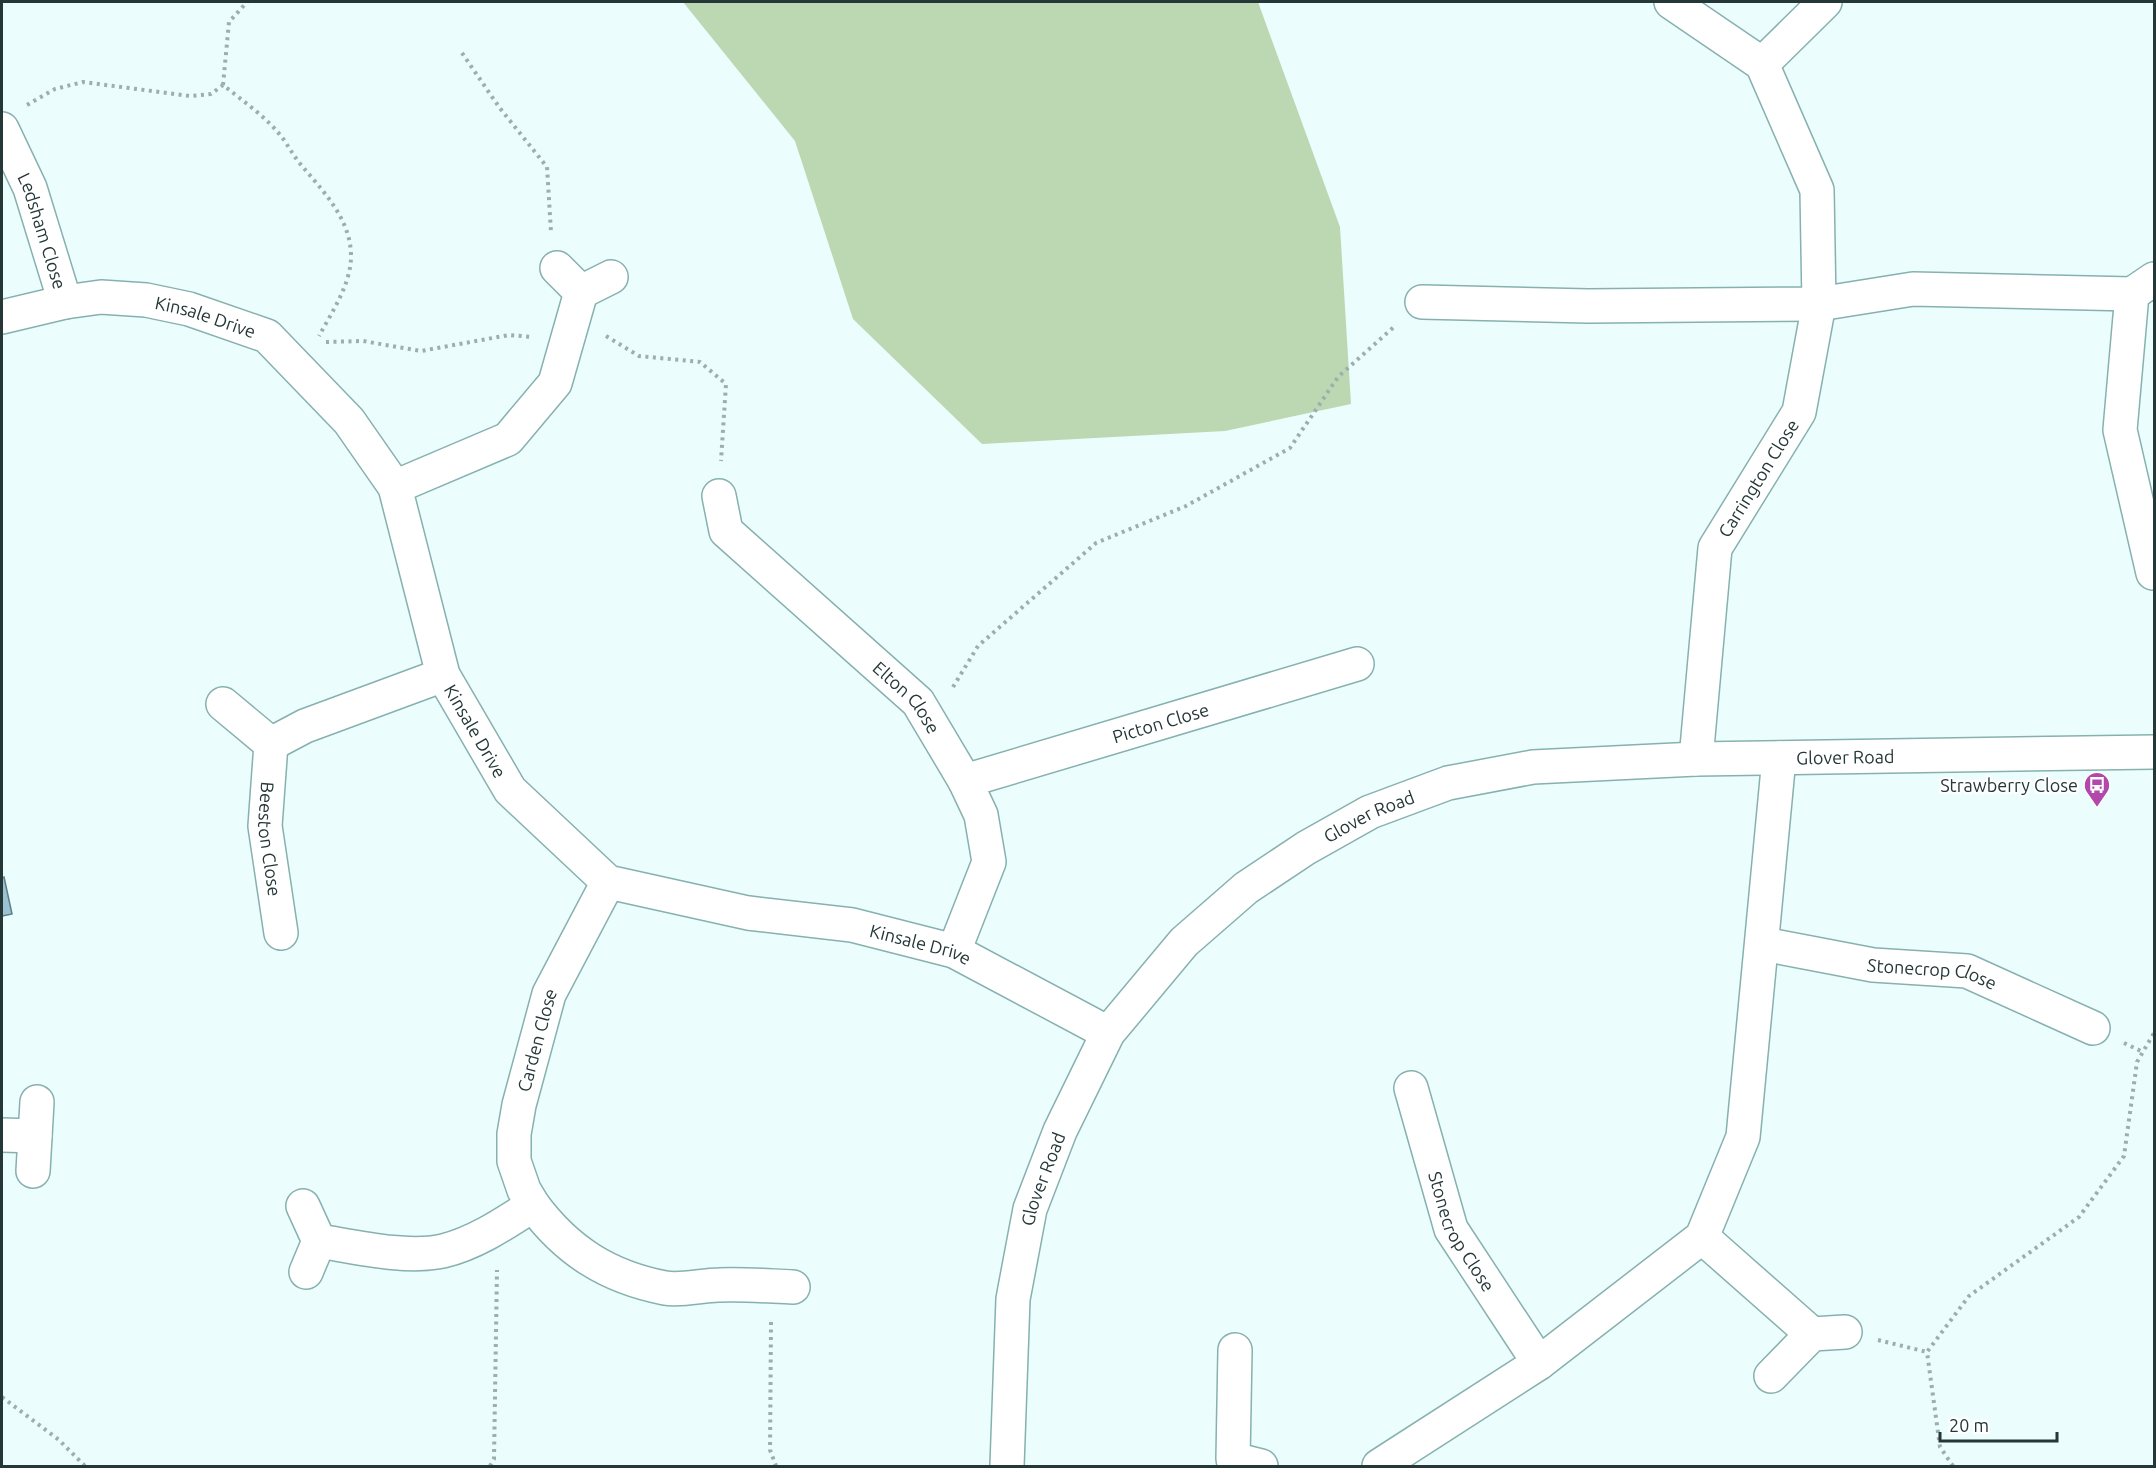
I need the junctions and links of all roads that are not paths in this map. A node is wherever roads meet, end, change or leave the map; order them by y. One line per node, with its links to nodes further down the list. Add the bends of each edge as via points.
1 (1671, 2): 3 (street)
2 (1825, 2): 3 (street)
3 (1762, 64): 10 (street, Carrington Close, via 1816,190)
4 (11, 119): 8 (street, Ledsham Close)
5 (558, 268): 11 (street)
6 (611, 277): 11 (street)
7 (2143, 286): 10 (street, via 1913,289); 15 (street, via 2120,430)
8 (65, 302): 12 (street, Kinsale Drive); 13 (street, Kinsale Drive, via 101,297 146,300 189,309 267,336 349,421)
9 (1422, 302): 10 (street, via 1588,306)
10 (1819, 304): 22 (street, Carrington Close, via 1799,412 1715,548)
11 (575, 317): 13 (street, via 555,383 508,439)
12 (2, 318)
13 (395, 487): 17 (street, Kinsale Drive)
14 (719, 496): 23 (street, Elton Close, via 726,531 918,702)
15 (2153, 573)
16 (1357, 664): 23 (street, Picton Close)
17 (443, 675): 19 (street, via 305,726); 24 (street, Kinsale Drive, via 510,790)
18 (223, 704): 19 (street)
19 (271, 744): 25 (street, Beeston Close, via 265,825)
20 (2154, 752): 21 (street, Glover Road)
21 (1779, 758): 22 (street, Glover Road); 26 (street)
22 (1696, 759): 29 (street, Glover Road, via 1533,767 1448,783 1370,812 1246,888 1184,942)
23 (964, 781): 27 (street, Elton Close, via 981,815 989,862)
24 (608, 882): 27 (street, Kinsale Drive, via 748,913 852,925); 35 (street, Carden Close, via 549,994 519,1105 514,1161)
25 (281, 933)
26 (1762, 944): 28 (street, Stonecrop Close, via 1873,966 1967,971); 37 (street, via 1743,1137)
27 (954, 951): 29 (street, Kinsale Drive)
28 (2093, 1028)
29 (1108, 1033): 46 (street, Glover Road, via 1060,1131 1030,1209 1013,1299)
30 (1412, 1088): 44 (street, Stonecrop Close, via 1451,1229)
31 (37, 1102): 33 (street)
32 (2, 1135): 33 (street)
33 (35, 1137): 34 (street)
34 (33, 1171)
35 (533, 1205): 38 (street, via 470,1241 434,1252 370,1249); 40 (street, Carden Close, via 549,1227 582,1257 622,1275 667,1289 721,1284)
36 (303, 1206): 38 (street)
37 (1702, 1237): 42 (street); 44 (street)
38 (319, 1241): 39 (street)
39 (306, 1272)
40 (781, 1286)
41 (1845, 1332): 42 (street)
42 (1812, 1334): 45 (street)
43 (1235, 1350): 47 (street, via 1233,1459)
44 (1539, 1363): 48 (street)
45 (1771, 1376)
46 (1007, 1467)
47 (1261, 1467)
48 (1379, 1467)

